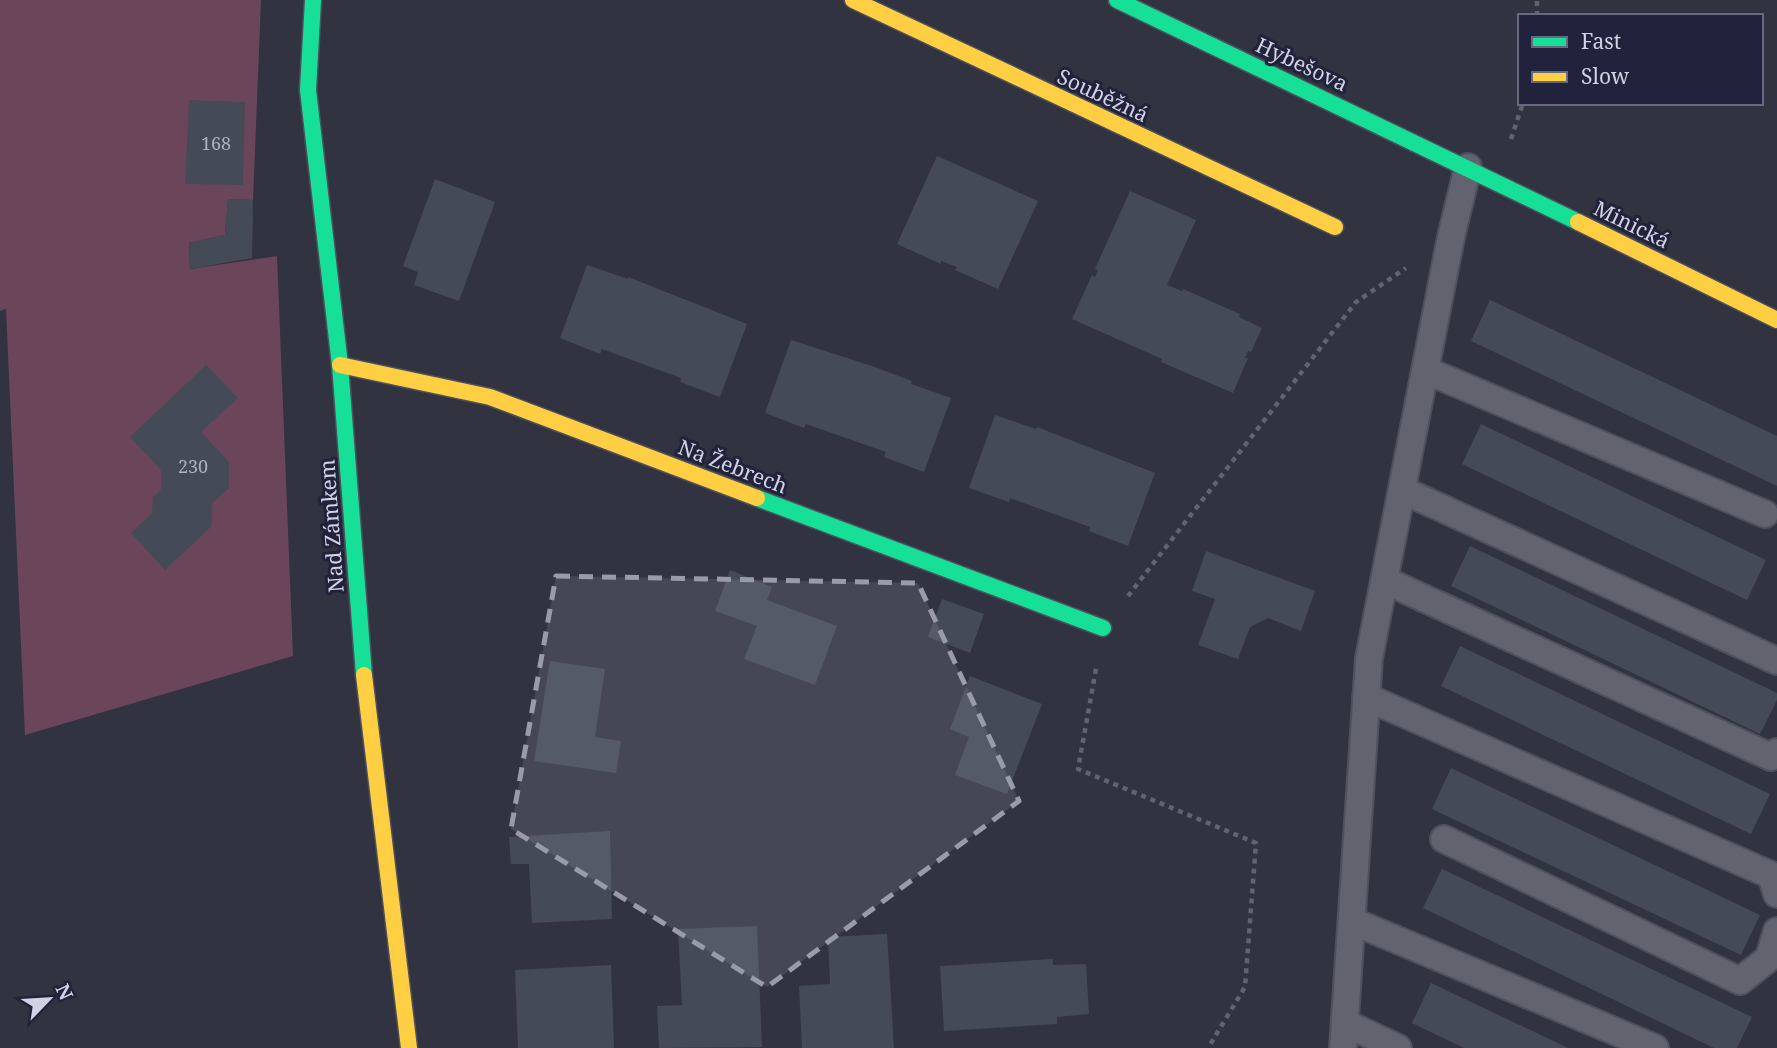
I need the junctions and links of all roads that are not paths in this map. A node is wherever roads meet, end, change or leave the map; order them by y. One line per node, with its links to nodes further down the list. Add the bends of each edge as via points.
1 (313, 0): 7 (street, Nad Zámkem, via 308,90)
2 (853, 0): 5 (street, Souběžná)
3 (1117, 0): 4 (street, Hybešova)
4 (1468, 167): 6 (street, Minická); 8 (lane)
5 (1335, 227)
6 (1777, 320)
7 (340, 365): 12 (street, Na Žebrech, via 490,397); 21 (street, Nad Zámkem, via 364,676)
8 (1425, 370): 9 (lane); 10 (lane)
9 (1402, 490): 11 (lane); 13 (lane)
10 (1765, 514)
11 (1384, 580): 14 (lane); 15 (lane, via 1771,757)
12 (1104, 628)
13 (1777, 661)
14 (1366, 697): 17 (lane, via 1771,875); 18 (lane)
15 (1777, 752)
16 (1444, 839): 19 (lane, via 1740,981 1769,958)
17 (1777, 894)
18 (1352, 920): 20 (lane); 23 (lane)
19 (1777, 931)
20 (1344, 1036): 22 (lane)
21 (409, 1048)
22 (1398, 1048)
23 (1655, 1048)

